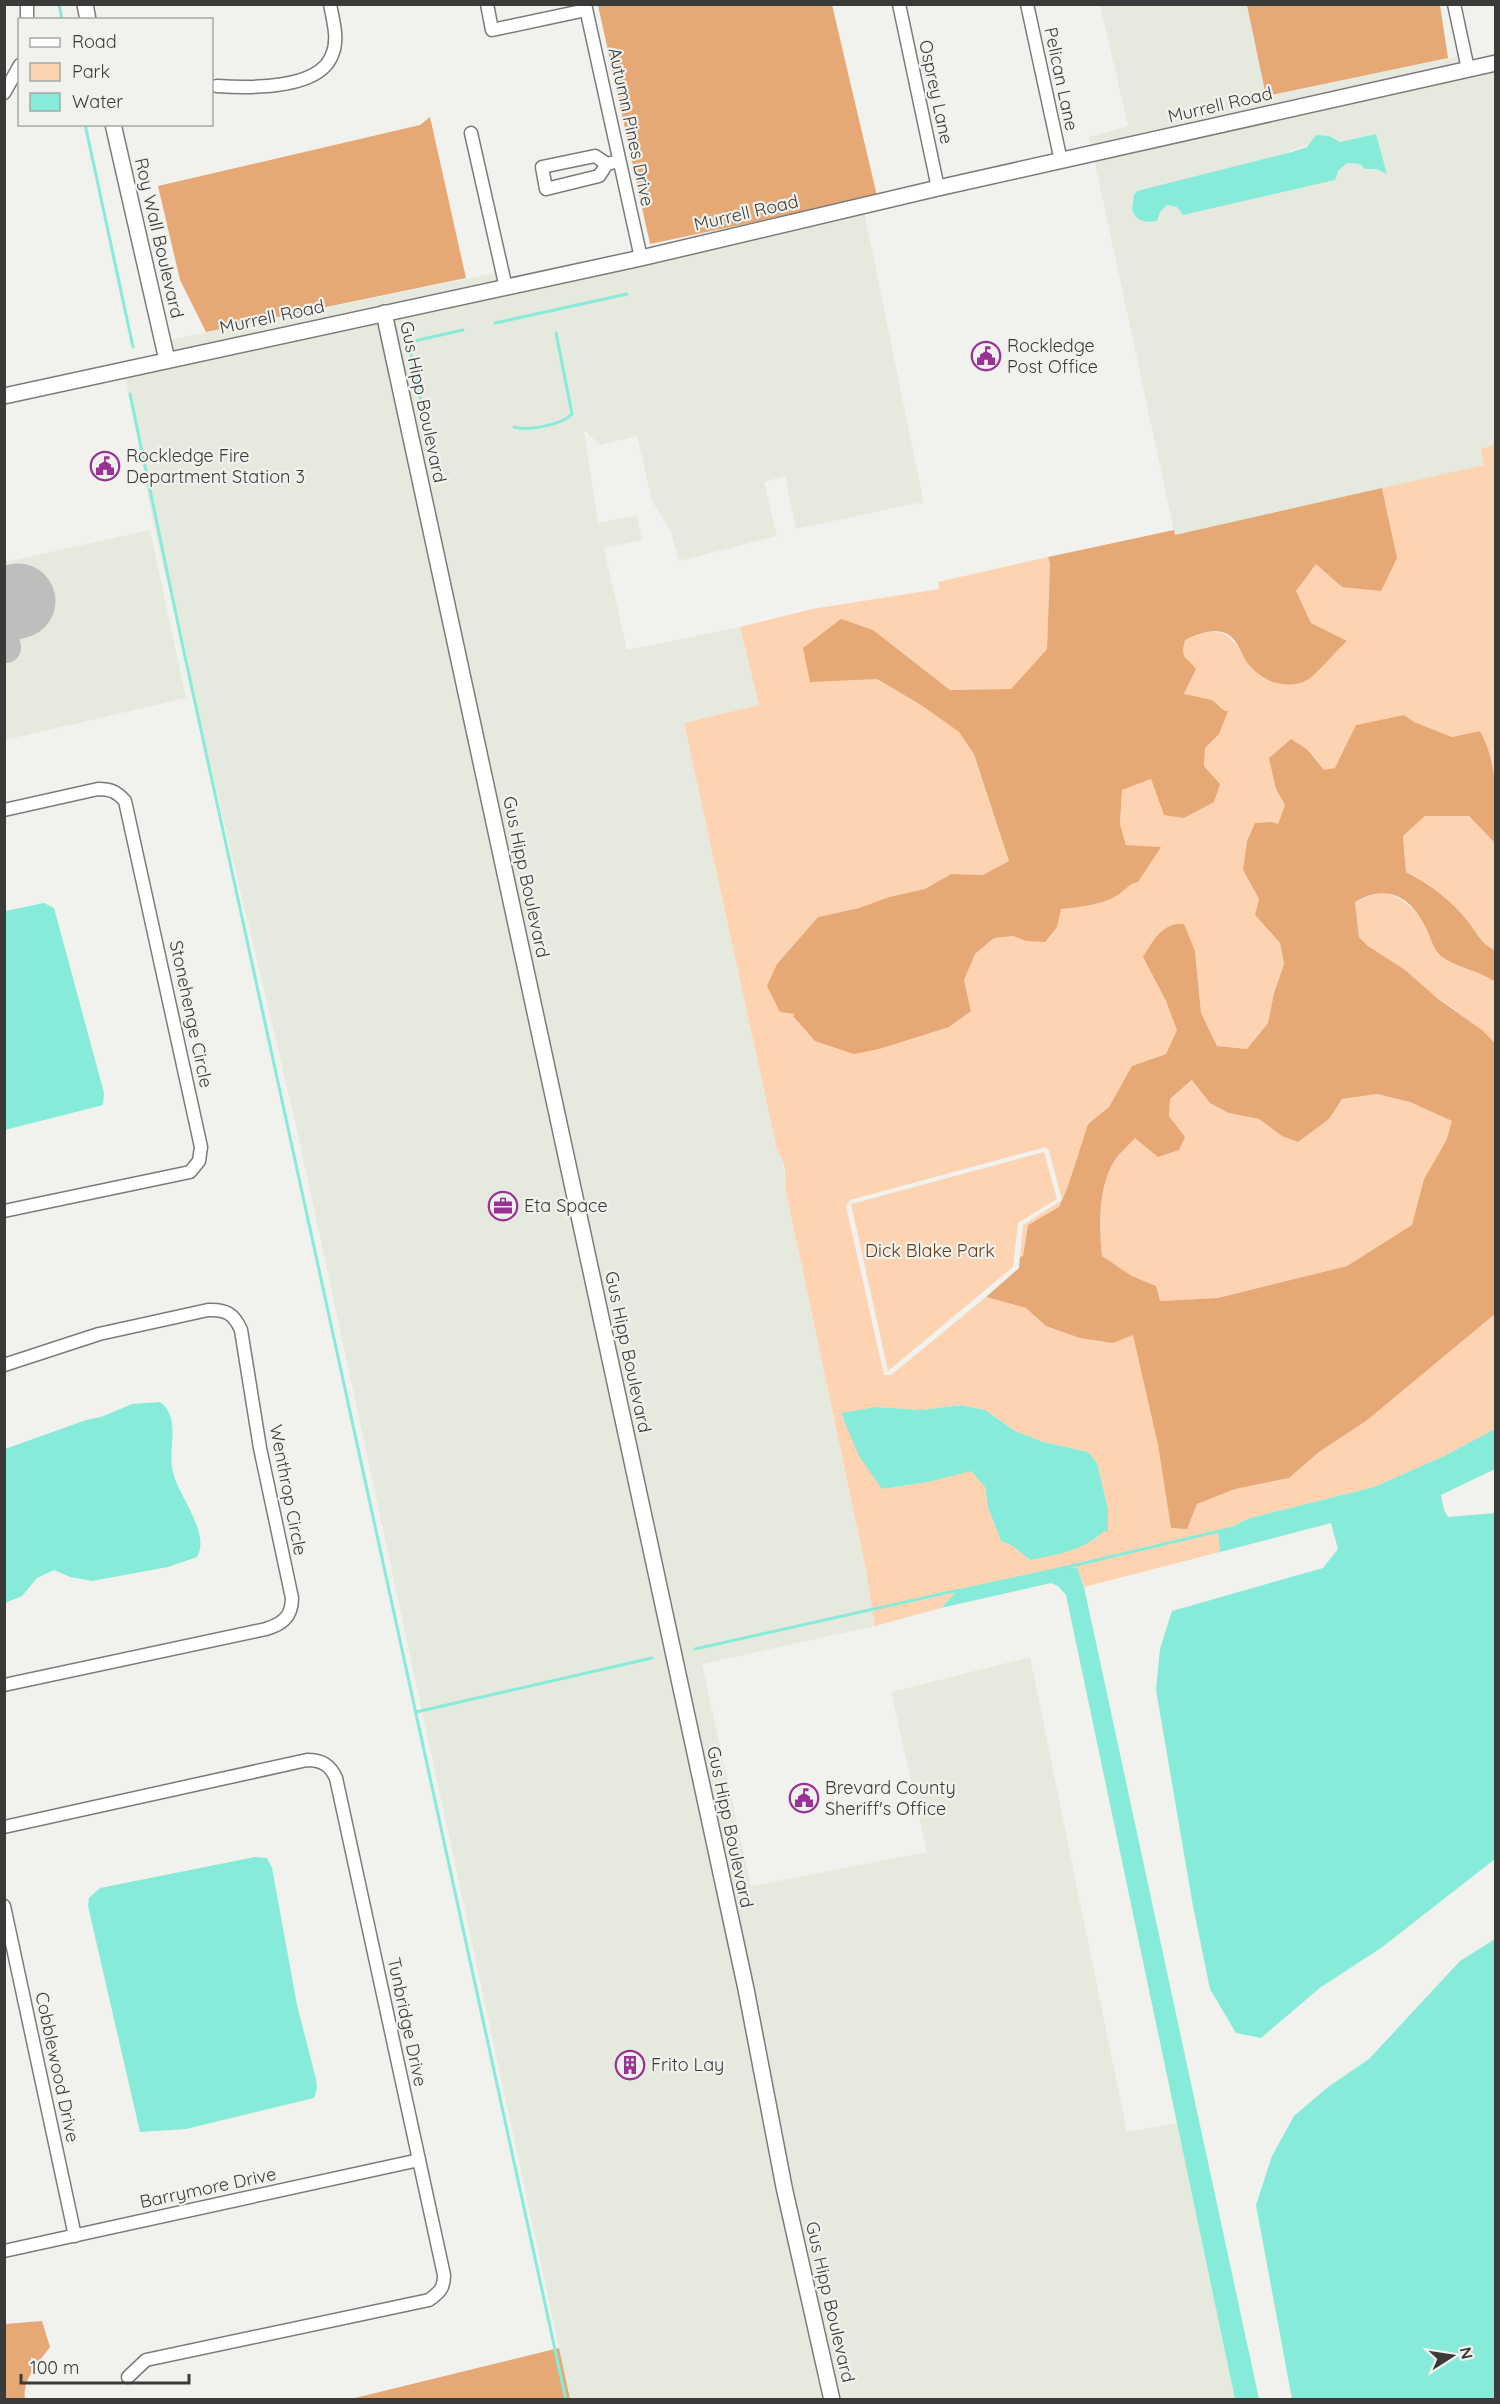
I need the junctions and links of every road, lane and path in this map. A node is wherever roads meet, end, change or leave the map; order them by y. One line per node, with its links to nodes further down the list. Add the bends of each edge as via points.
1 (330, 4): 10 (street, via 335,45 325,67 312,76 256,88)
2 (487, 4): 6 (street, via 492,30)
3 (899, 4): 16 (street, Osprey Lane)
4 (1027, 4): 14 (street, Pelican Lane)
5 (1454, 4): 9 (street)
6 (586, 7): 15 (street, Autumn Pines Drive)
7 (1496, 63): 9 (street, Murrell Road)
8 (18, 68): 11 (street)
9 (1468, 69): 14 (street, Murrell Road)
10 (217, 86)
11 (4, 93)
12 (113, 126): 20 (street, Roy Wall Boulevard)
13 (471, 133): 18 (street)
14 (1060, 161): 16 (street, Murrell Road)
15 (613, 162): 15 (street, via 595,156 542,167 546,189 599,176); 17 (street, Autumn Pines Drive)
16 (938, 188): 17 (street, Murrell Road)
17 (641, 258): 18 (street, Murrell Road)
18 (506, 288): 19 (street, Murrell Road)
19 (384, 313): 20 (street, Murrell Road); 32 (street, Gus Hipp Boulevard)
20 (167, 360): 21 (street, Murrell Road)
21 (4, 396)
22 (4, 810): 23 (street, Stonehenge Circle, via 98,789 110,789 125,801 201,1147 199,1161 190,1172)
23 (4, 1211)
24 (4, 1365): 25 (street, Wenthrop Circle, via 99,1334 208,1310 230,1313 241,1330 260,1448 292,1598 288,1617 266,1629)
25 (4, 1685)
26 (4, 1827): 28 (street, Tunbridge Drive, via 308,1760 325,1763 336,1778)
27 (4, 1906): 29 (street, Cobblewood Drive)
28 (419, 2160): 29 (street, Barrymore Drive); 31 (street, Tunbridge Drive, via 444,2275 440,2292 429,2300 146,2360)
29 (75, 2235): 30 (street, Barrymore Drive)
30 (4, 2252)
31 (128, 2377)
32 (832, 2400)

